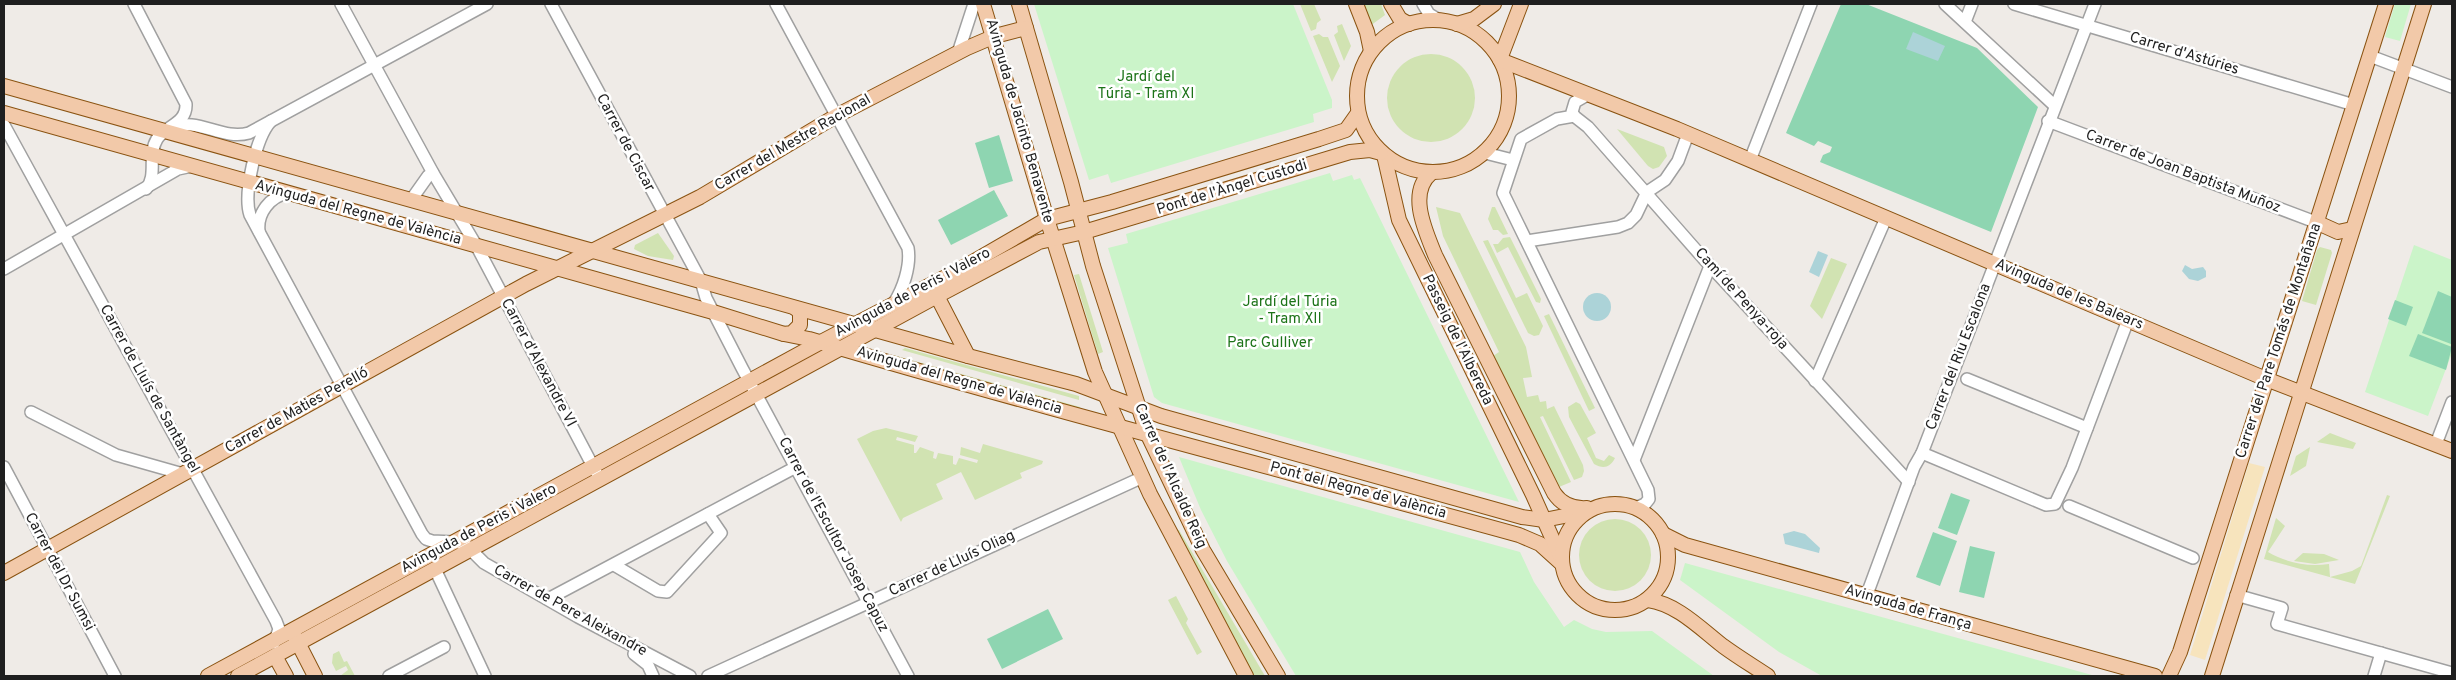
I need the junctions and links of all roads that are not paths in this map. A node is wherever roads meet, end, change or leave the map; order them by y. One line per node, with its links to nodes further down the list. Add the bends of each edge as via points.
1 (134, 4): 47 (street, via 186,104 185,112)
2 (341, 4): 33 (street, Carrer d'Alexandre VI)
3 (487, 4): 33 (street)
4 (551, 4): 65 (street, Carrer de Ciscar)
5 (776, 4): 42 (street)
6 (974, 4): 30 (street, Avinguda de Jacinto Benavente)
7 (983, 4): 28 (main road, Avinguda de Jacinto Benavente)
8 (1019, 4): 27 (main road)
9 (1356, 4): 29 (main road)
10 (1391, 4): 24 (main road, via 1400,19)
11 (1423, 4): 22 (street, via 1429,14)
12 (1494, 4): 25 (main road, via 1474,19)
13 (1521, 4): 32 (main road)
14 (1811, 4): 54 (street)
15 (1945, 4): 23 (street)
16 (1972, 4): 23 (street)
17 (2014, 4): 21 (street, Carrer d'Astúries)
18 (2095, 4): 26 (street, Carrer del Riu Escalona)
19 (2386, 4): 31 (main road, Carrer del Pare Tomás de Montañana)
20 (2424, 4): 34 (main road)
21 (2045, 8): 26 (street, Carrer d'Astúries)
22 (1439, 20): 24 (main road); 25 (main road)
23 (1965, 22): 39 (street)
24 (1409, 24): 29 (main road, via 1382,39)
25 (1457, 24): 32 (main road, via 1477,35)
26 (2087, 25): 38 (street, Carrer d'Astúries); 39 (street, Carrer del Riu Escalona)
27 (1026, 28): 28 (main road, Carrer del Mestre Racional); 63 (main road)
28 (995, 36): 30 (main road, Carrer del Mestre Racional); 67 (main road, Avinguda de Jacinto Benavente)
29 (1371, 51): 41 (main road, via 1358,82)
30 (958, 53): 42 (main road, Carrer del Mestre Racional)
31 (2370, 56): 34 (street); 38 (main road, Carrer del Pare Tomás de Montañana)
32 (1500, 59): 37 (main road, Avinguda de les Balears); 49 (main road, via 1509,87 1508,111 1500,134)
33 (375, 65): 44 (street); 56 (street, Carrer d'Alexandre VI)
34 (2404, 68): 36 (street); 69 (main road)
35 (4, 86): 47 (main road, Avinguda del Regne de València)
36 (2452, 87)
37 (1586, 95): 43 (street, via 1575,102); 48 (main road, Avinguda de les Balears)
38 (2354, 104): 68 (main road, Carrer del Pare Tomás de Montañana)
39 (2054, 105): 45 (street, Carrer del Riu Escalona)
40 (4, 112): 50 (main road, Avinguda del Regne de València)
41 (1358, 113): 51 (main road, via 1368,137); 63 (main road, Pont de l'Àngel Custodi, via 1346,130)
42 (836, 116): 65 (main road, Carrer del Mestre Racional, via 700,197); 85 (street, via 908,248 908,265)
43 (1574, 116): 53 (street, via 1564,117 1525,135); 60 (street, Camí de Penya-roja)
44 (271, 121): 47 (street, Avinguda del Regne de València, via 242,134 230,135 186,123); 52 (street, via 261,134)
45 (2048, 121): 68 (street, Carrer de Joan Baptista Muñoz); 77 (street, Carrer del Riu Escalona)
46 (4, 125): 72 (street, Carrer de Lluís de Santàngel)
47 (169, 130): 50 (street, via 157,138); 52 (main road, Avinguda del Regne de València)
48 (1688, 134): 54 (main road, Avinguda de les Balears); 60 (street, via 1678,161 1666,180)
49 (1485, 153): 53 (street); 57 (main road, via 1464,166)
50 (152, 154): 55 (main road, Avinguda del Regne de València); 59 (street, via 151,180)
51 (1382, 154): 57 (main road, via 1414,171); 70 (main road, Pont de l'Àngel Custodi, via 1370,150 1354,151); 126 (main road, Passeig de l'Albereda, via 1399,220)
52 (255, 157): 58 (street); 62 (main road, Avinguda del Regne de València)
53 (1514, 160): 74 (street, via 1503,193)
54 (1750, 160): 66 (main road, Avinguda de les Balears)
55 (195, 166): 58 (main road, Avinguda del Regne de València); 59 (street, via 182,167)
56 (433, 173): 62 (street); 64 (street, Carrer d'Alexandre VI)
57 (1431, 173): 124 (main road, Passeig de l'Albereda, via 1423,182 1420,195 1424,227 1435,255 1554,493 1569,506)
58 (250, 183): 61 (main road, Avinguda del Regne de València); 71 (street, via 248,209)
59 (146, 189): 72 (street)
60 (1647, 192): 74 (street, via 1636,215 1628,223); 78 (street, Camí de Penya-roja)
61 (287, 193): 71 (street, via 266,206); 75 (main road, Avinguda del Regne de València)
62 (411, 200): 64 (main road, Avinguda del Regne de València)
63 (1078, 210): 67 (main road, Avinguda de Peris i Valero); 70 (main road)
64 (457, 213): 75 (street, Carrer d'Alexandre VI); 76 (main road, Avinguda del Regne de València)
65 (663, 214): 76 (main road, Carrer del Mestre Racional); 81 (street, Carrer de Ciscar)
66 (1886, 218): 77 (main road, Avinguda de les Balears); 98 (street)
67 (1047, 219): 73 (main road, Avinguda de Jacinto Benavente); 82 (main road, Avinguda de Peris i Valero)
68 (2318, 223): 69 (main road, via 2338,232); 97 (main road, Carrer del Pare Tomás de Montañana)
69 (2352, 230): 100 (main road)
70 (1084, 232): 73 (main road, Avinguda de Peris i Valero); 104 (main road, Carrer de l'Alcalde Reig)
71 (259, 233): 99 (street)
72 (65, 235): 80 (street); 118 (street, Carrer de Lluís de Santàngel)
73 (1054, 239): 83 (main road, Avinguda de Peris i Valero, via 1039,242); 101 (main road, Carrer de l'Alcalde Reig)
74 (1527, 241): 114 (street)
75 (476, 245): 79 (main road, Avinguda del Regne de València); 84 (street, Carrer d'Alexandre VI)
76 (593, 251): 79 (main road, Carrer de Maties Perelló); 81 (main road, Avinguda del Regne de València)
77 (1996, 264): 88 (main road, Avinguda de les Balears); 113 (street, Carrer del Riu Escalona)
78 (1710, 266): 98 (street, Camí de Penya-roja); 114 (street)
79 (558, 268): 84 (main road, Carrer de Maties Perelló); 87 (main road, Avinguda del Regne de València)
80 (4, 269)
81 (701, 281): 86 (main road, Avinguda del Regne de València); 87 (street, via 701,288)
82 (917, 291): 83 (main road, via 930,291); 85 (main road, Avinguda de Peris i Valero)
83 (937, 296): 90 (main road, Avinguda de Peris i Valero); 94 (main road, Avinguda del Regne de València)
84 (504, 297): 99 (main road, Carrer de Maties Perelló); 117 (street, Carrer d'Alexandre VI)
85 (894, 303): 89 (main road, Avinguda de Peris i Valero)
86 (796, 308): 89 (main road, Avinguda del Regne de València); 91 (main road, via 800,312 800,325 792,333)
87 (713, 312): 91 (main road, Avinguda del Regne de València); 95 (street)
88 (2128, 320): 97 (main road, Avinguda de les Balears); 109 (street)
89 (854, 324): 90 (main road, Avinguda del Regne de València); 92 (main road, Avinguda de Peris i Valero)
90 (876, 330): 93 (main road, Avinguda de Peris i Valero); 94 (main road, Avinguda del Regne de València)
91 (784, 334): 92 (main road, Avinguda del Regne de València)
92 (821, 342): 93 (main road, Avinguda del Regne de València); 95 (main road, Avinguda de Peris i Valero)
93 (843, 348): 102 (main road, Avinguda de Peris i Valero); 108 (main road, Avinguda del Regne de València)
94 (968, 356): 101 (main road, Avinguda del Regne de València)
95 (748, 377): 102 (street); 117 (main road, Avinguda de Peris i Valero)
96 (1967, 378): 109 (street)
97 (2266, 378): 100 (main road, Avinguda de les Balears); 164 (main road, Carrer del Pare Tomás de Montañana, via 2180,652)
98 (1815, 381): 121 (street, Camí de Penya-roja)
99 (344, 385): 118 (main road, Carrer de Maties Perelló); 128 (street, via 422,534 432,541)
100 (2301, 392): 111 (main road, Avinguda de les Balears); 136 (main road)
101 (1104, 393): 104 (main road, Avinguda del Regne de València); 108 (main road, Carrer de l'Alcalde Reig)
102 (758, 394): 115 (street, Carrer de l'Escultor Josep Capuz); 120 (main road, Avinguda de Peris i Valero)
103 (2452, 402): 111 (street)
104 (1137, 405): 106 (main road, Pont del Regne de València); 107 (main road, Carrer de l'Alcalde Reig)
105 (31, 412): 118 (street, via 116,454)
106 (1164, 416): 107 (main road, Pont del Regne de València); 126 (main road, Pont del Regne de València, via 1519,516)
107 (1142, 419): 108 (main road); 110 (main road, Carrer de l'Alcalde Reig)
108 (1125, 428): 110 (main road, Avinguda del Regne de València); 119 (main road, Carrer de l'Alcalde Reig, via 1127,444)
109 (2087, 428): 113 (street, via 2056,504 2046,505)
110 (1147, 434): 132 (main road, Pont del Regne de València, via 1520,535 1540,544); 161 (main road, Carrer de l'Alcalde Reig, via 1203,550)
111 (2436, 444): 112 (main road, Avinguda de les Balears)
112 (2452, 450)
113 (1922, 453): 121 (street, Carrer del Riu Escalona)
114 (1634, 460): 123 (street, via 1649,495 1645,504)
115 (796, 467): 125 (street); 140 (street, Carrer de l'Escultor Josep Capuz)
116 (4, 468): 129 (street, Carrer del Dr Sumsi)
117 (592, 468): 120 (street, Carrer d'Alexandre VI); 128 (main road, Avinguda de Peris i Valero)
118 (188, 471): 129 (main road, Carrer de Maties Perelló); 143 (street, Carrer de Lluís de Santàngel, via 276,621 279,629)
119 (1143, 477): 140 (street, Carrer de Lluís Oliag); 160 (main road, Carrer de l'Alcalde Reig)
120 (602, 479): 130 (main road, Avinguda de Peris i Valero)
121 (1909, 482): 137 (street, Carrer del Riu Escalona)
122 (2069, 506): 131 (street)
123 (1636, 508): 124 (main road, via 1610,504); 127 (main road, via 1651,517)
124 (1589, 510): 126 (main road); 132 (main road, via 1567,532)
125 (708, 514): 133 (street); 133 (street, via 720,533 667,592 658,591)
126 (1544, 520): 132 (main road, Passeig de l'Albereda)
127 (1663, 534): 137 (main road, Avinguda de França, via 1685,545); 139 (main road, via 1667,569)
128 (455, 542): 130 (street, Carrer de Pere Aleixandre); 142 (main road, Avinguda de Peris i Valero)
129 (48, 549): 135 (main road, Carrer de Maties Perelló); 149 (street, Carrer del Dr Sumsi)
130 (471, 550): 134 (main road, Avinguda de Peris i Valero); 138 (street, Carrer de Pere Aleixandre, via 484,564)
131 (2193, 558)
132 (1561, 560): 139 (main road, via 1566,578 1586,602 1615,610 1631,608)
133 (614, 565): 138 (street)
134 (435, 569): 142 (main road, Avinguda de Peris i Valero); 155 (street)
135 (4, 573)
136 (2236, 595): 145 (street, via 2282,608 2277,624); 165 (main road)
137 (1866, 597): 163 (main road, Avinguda de França)
138 (548, 599): 141 (street, Carrer de Pere Aleixandre)
139 (1648, 600): 162 (main road, via 1680,613)
140 (869, 602): 158 (street, Carrer de Lluís Oliag); 159 (street, Carrer de l'Escultor Josep Capuz)
141 (578, 617): 147 (street, Carrer de Pere Aleixandre); 156 (street, via 643,659)
142 (295, 637): 143 (main road, Avinguda de Peris i Valero); 146 (main road, Avinguda de Peris i Valero); 153 (main road)
143 (275, 639): 146 (street, Carrer de Lluís de Santàngel); 150 (main road, Avinguda de Peris i Valero)
144 (444, 647): 154 (street)
145 (2381, 653): 148 (street); 166 (street)
146 (275, 656): 151 (main road, Avinguda de Peris i Valero); 152 (main road)
147 (676, 669): 156 (street, via 663,668); 157 (street, Carrer de Pere Aleixandre)
148 (2452, 673)
149 (115, 676)
150 (208, 676)
151 (238, 676)
152 (286, 676)
153 (315, 676)
154 (389, 676)
155 (484, 676)
156 (653, 676)
157 (690, 676)
158 (708, 676)
159 (908, 676)
160 (1246, 676)
161 (1278, 676)
162 (1768, 676)
163 (2155, 676)
164 (2169, 676)
165 (2212, 676)
166 (2374, 676)

